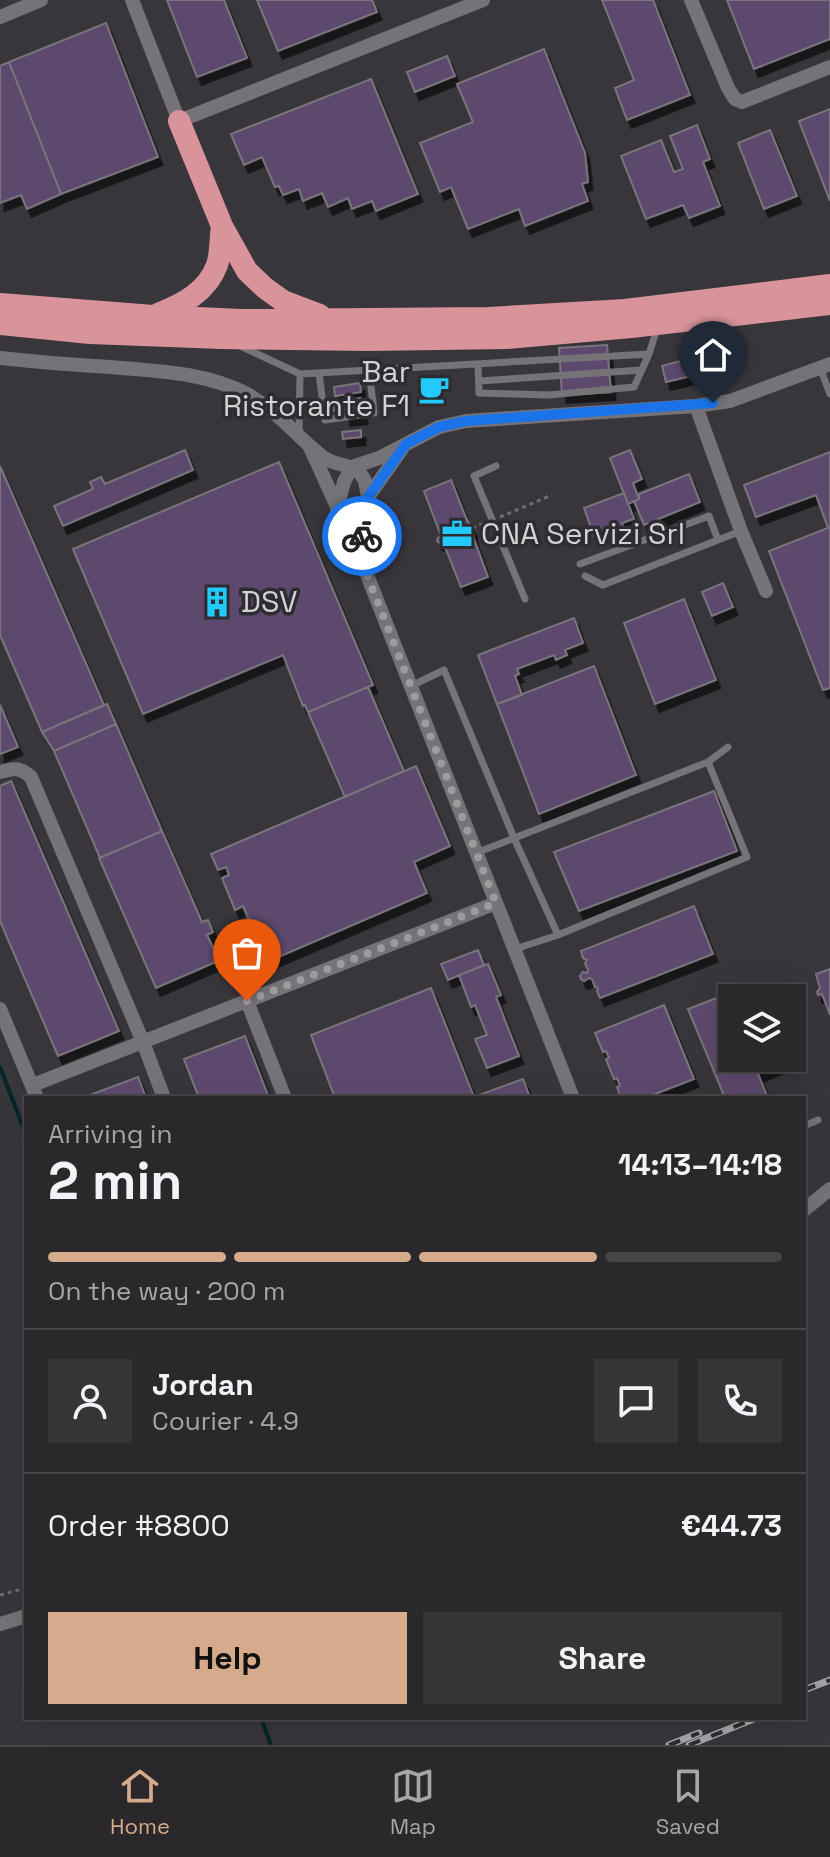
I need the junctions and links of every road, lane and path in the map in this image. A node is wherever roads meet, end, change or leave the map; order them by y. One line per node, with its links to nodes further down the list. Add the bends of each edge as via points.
1 (41, 0): 5 (street)
2 (132, 0): 7 (street)
3 (483, 0): 7 (street)
4 (691, 0): 6 (street, via 735,99 742,102)
5 (0, 17)
6 (830, 67)
7 (179, 121): 8 (highway)
8 (222, 226): 12 (highway, via 218,264 207,284); 13 (highway, via 247,271 265,288 283,301)
9 (830, 285): 13 (highway, via 557,315)
10 (0, 304): 12 (highway)
11 (830, 304): 15 (highway)
12 (153, 316): 13 (highway)
13 (331, 319)
14 (0, 324): 16 (highway)
15 (658, 324): 16 (highway, via 507,338); 17 (lane)
16 (222, 338): 24 (lane)
17 (649, 354): 19 (lane); 22 (lane)
18 (0, 358): 28 (street, via 198,377 250,396)
19 (478, 364): 21 (lane); 25 (lane)
20 (825, 366): 26 (lane); 27 (street, via 730,401)
21 (369, 370): 23 (lane); 23 (lane, via 373,402 324,410)
22 (642, 370): 25 (lane); 25 (lane, via 634,387 549,395 479,393)
23 (319, 373): 24 (lane)
24 (300, 374): 28 (lane)
25 (479, 381)
26 (830, 394)
27 (696, 406): 29 (street, via 466,421 439,427); 37 (street)
28 (304, 440): 31 (street, via 326,460); 34 (street)
29 (406, 444): 31 (street); 33 (street)
30 (496, 466): 35 (lane, via 474,476)
31 (352, 467): 33 (street, via 364,478); 34 (street)
32 (552, 495): 35 (path)
33 (368, 497): 39 (street)
34 (337, 509): 39 (street)
35 (492, 520): 36 (path); 43 (lane)
36 (472, 528)
37 (741, 531): 38 (lane); 42 (street)
38 (718, 540): 40 (lane, via 709,516); 41 (lane, via 603,585)
39 (360, 557): 44 (street)
40 (580, 564)
41 (585, 576)
42 (766, 591)
43 (525, 599)
44 (411, 686): 48 (lane, via 444,670); 49 (street)
45 (728, 747): 46 (lane)
46 (708, 762): 48 (lane); 51 (lane, via 747,857)
47 (0, 772): 55 (street, via 17,769 31,777)
48 (514, 838): 49 (lane); 51 (lane)
49 (476, 853): 50 (street)
50 (496, 903): 52 (street); 53 (street)
51 (558, 935): 52 (lane)
52 (515, 949): 59 (street)
53 (247, 1001): 55 (street); 58 (street)
54 (0, 1009): 56 (street)
55 (143, 1042): 56 (street); 57 (street)
56 (35, 1092)
57 (163, 1096)
58 (284, 1096)
59 (572, 1096)
60 (818, 1120): 61 (lane)
61 (806, 1125)
62 (830, 1189): 63 (street)
63 (806, 1208)
64 (24, 1589): 65 (path)
65 (0, 1595)
66 (24, 1617): 67 (street)
67 (0, 1624)

